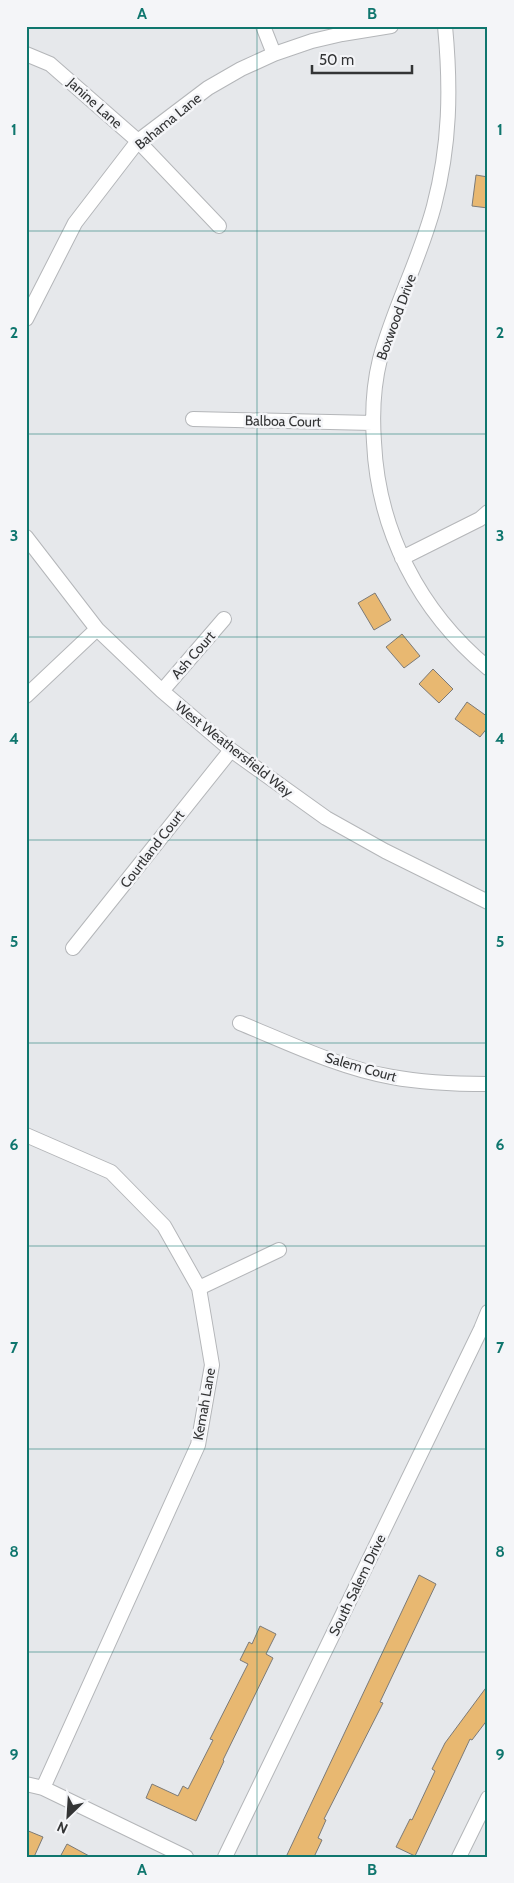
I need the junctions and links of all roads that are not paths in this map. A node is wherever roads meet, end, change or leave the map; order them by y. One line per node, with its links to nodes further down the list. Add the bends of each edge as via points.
1 (262, 26): 5 (street)
2 (391, 26): 5 (street, Bahama Lane, via 312,41)
3 (445, 26): 10 (street, Boxwood Drive, via 449,98 443,160 423,242 392,319 381,358)
4 (26, 54): 6 (street, Janine Lane, via 50,64)
5 (274, 54): 6 (street, Bahama Lane, via 208,88)
6 (138, 142): 7 (street, Janine Lane); 8 (street, Bahama Lane, via 75,223)
7 (219, 226)
8 (26, 319)
9 (193, 419): 10 (street, Balboa Court)
10 (373, 424): 13 (street, Boxwood Drive, via 375,462 383,508)
11 (488, 512): 13 (street)
12 (26, 537): 15 (street, West Weathersfield Way)
13 (402, 558): 16 (street, Boxwood Drive, via 433,610 456,638)
14 (224, 619): 17 (street, Ash Court)
15 (97, 629): 17 (street, West Weathersfield Way); 18 (street)
16 (488, 668)
17 (162, 691): 19 (street, West Weathersfield Way)
18 (26, 696)
19 (231, 750): 20 (street, West Weathersfield Way, via 326,818 385,852); 21 (street, Courtland Court)
20 (488, 902)
21 (73, 948)
22 (240, 1023): 23 (street, Salem Court, via 358,1069 392,1077)
23 (488, 1084)
24 (26, 1135): 26 (street, Kemah Lane, via 111,1172 164,1226)
25 (280, 1250): 26 (street)
26 (199, 1288): 30 (street, Kemah Lane, via 212,1365 198,1445)
27 (488, 1312): 28 (street, South Salem Drive)
28 (485, 1330): 33 (street, South Salem Drive)
29 (26, 1784): 30 (street)
30 (42, 1788): 32 (street)
31 (488, 1798): 34 (street)
32 (186, 1857)
33 (226, 1857)
34 (459, 1857)

